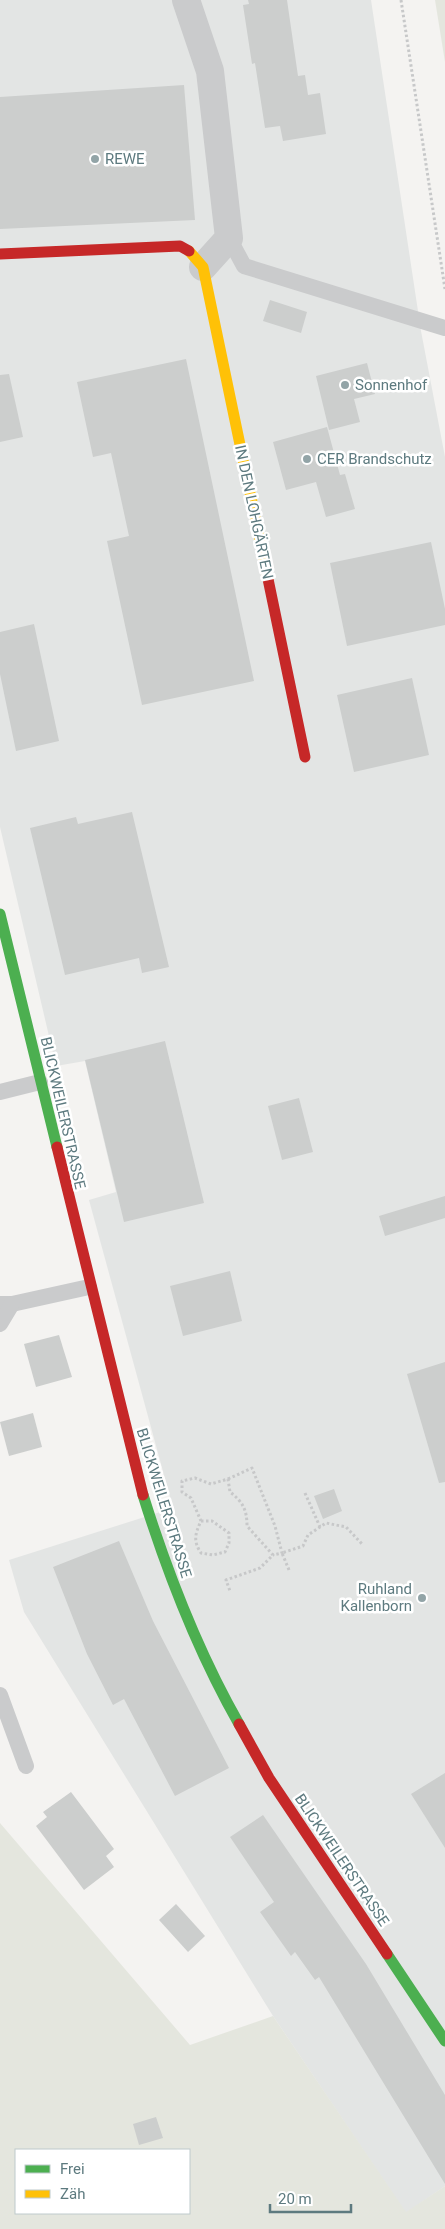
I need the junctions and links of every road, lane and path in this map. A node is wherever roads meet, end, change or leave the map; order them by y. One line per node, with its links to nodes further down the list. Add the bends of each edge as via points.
1 (186, 0): 3 (street, via 210,71)
2 (402, 0): 6 (path)
3 (229, 238): 5 (street); 7 (lane, via 244,266)
4 (0, 254): 5 (street, via 180,246 192,253)
5 (203, 267): 8 (street, IN DEN LOHGÄRTEN)
6 (445, 289)
7 (445, 328)
8 (306, 756)
9 (0, 914): 10 (street, BLICKWEILERSTRASSE)
10 (40, 1082): 11 (lane); 12 (street, BLICKWEILERSTRASSE)
11 (0, 1092)
12 (89, 1287): 13 (lane); 26 (street, BLICKWEILERSTRASSE, via 136,1473 159,1547 182,1608 226,1702 270,1778)
13 (6, 1304): 14 (lane)
14 (0, 1324)
15 (228, 1479): 17 (path, via 211,1484 195,1478 182,1481 182,1492 191,1498); 20 (path, via 252,1468); 21 (path, via 230,1492 240,1500 247,1514 247,1526)
16 (305, 1493): 18 (path)
17 (201, 1521): 17 (path, via 194,1535 201,1553 225,1552 229,1533 212,1521)
18 (320, 1527): 19 (path, via 326,1523 346,1527); 20 (path, via 308,1535 303,1546)
19 (363, 1545)
20 (282, 1553): 21 (path); 22 (path)
21 (273, 1555): 23 (path, via 260,1568 226,1580)
22 (289, 1570)
23 (230, 1591)
24 (0, 1695): 25 (lane, via 26,1766)
25 (0, 1727)
26 (445, 2041)

